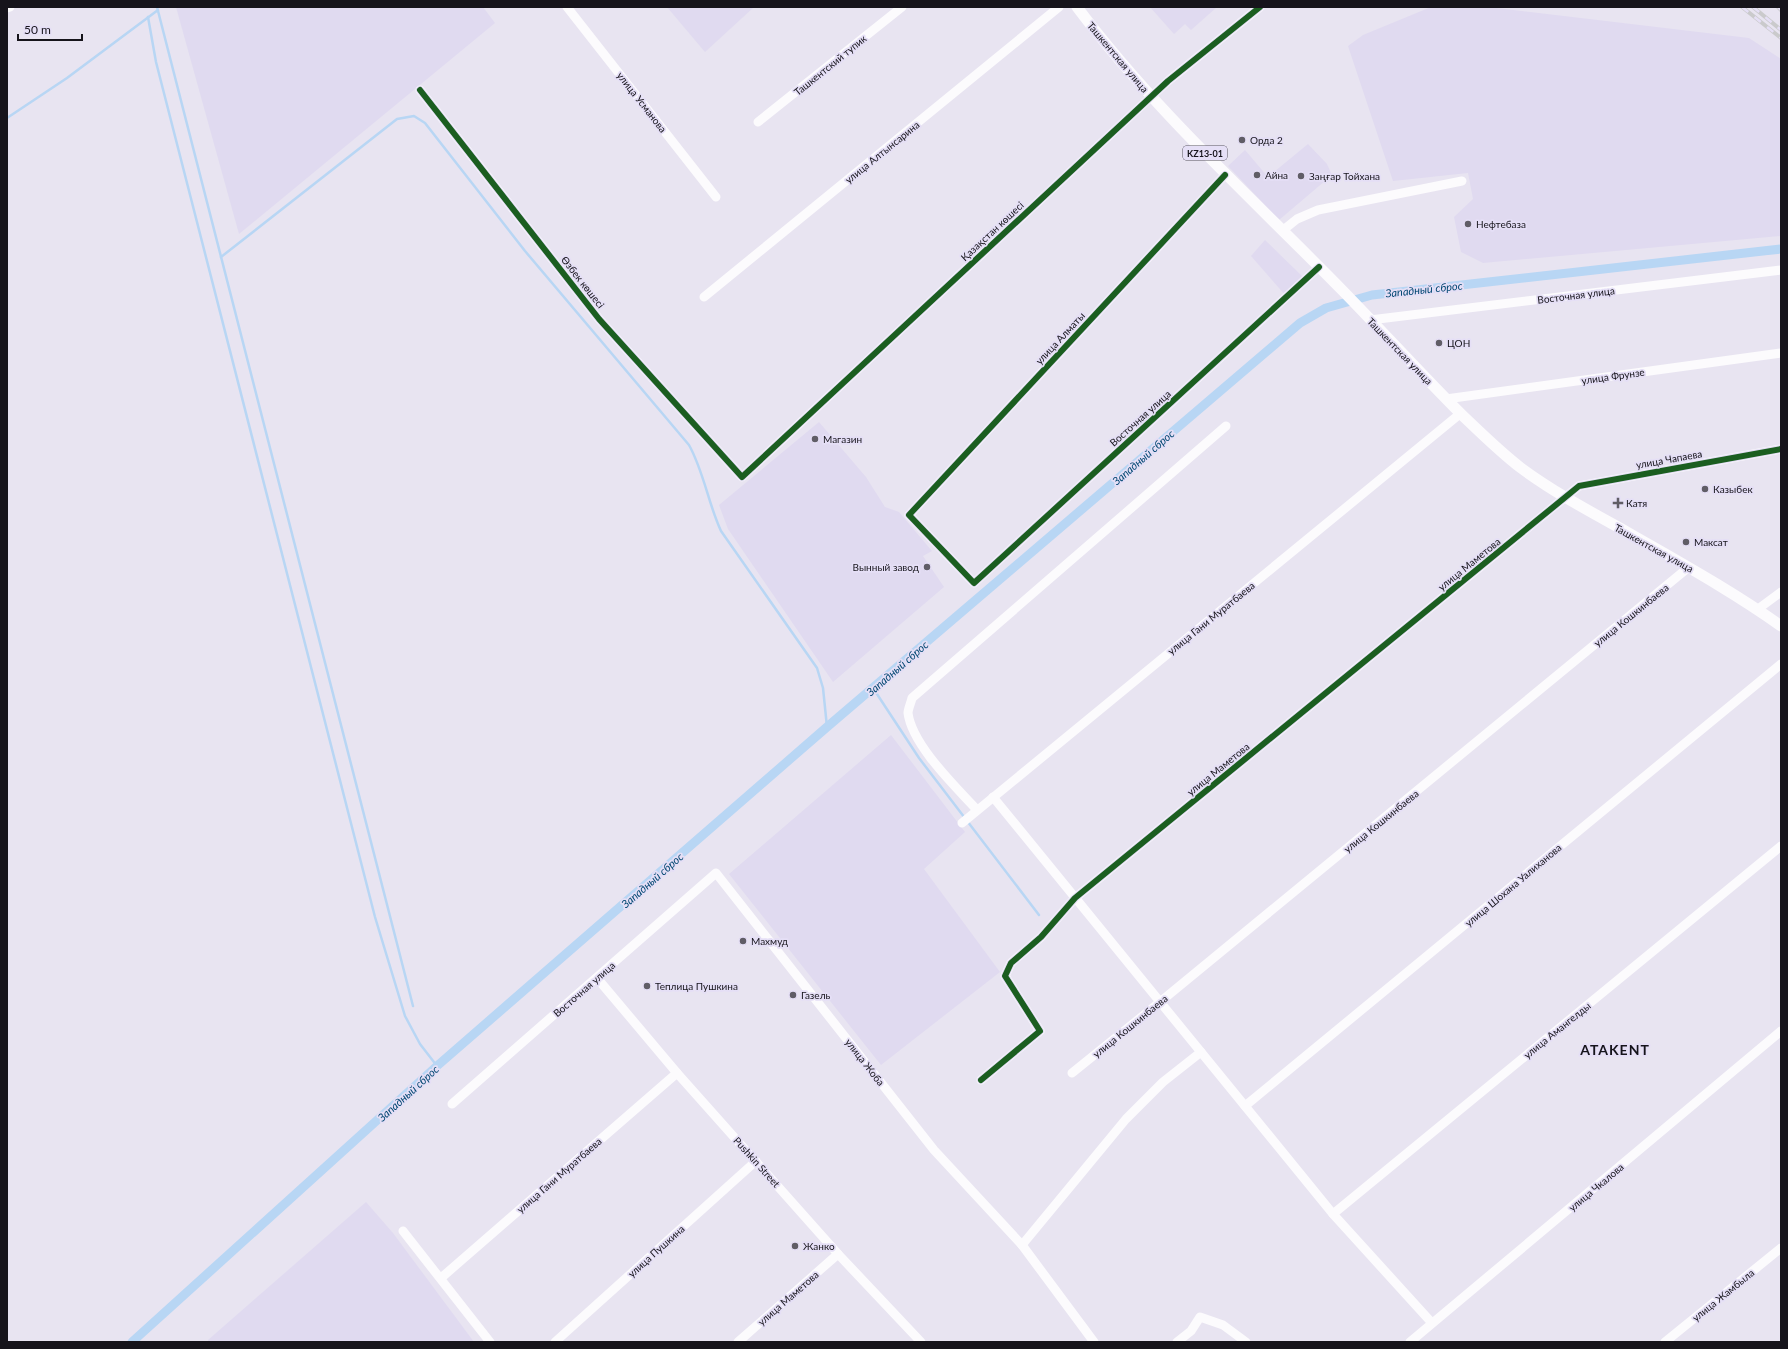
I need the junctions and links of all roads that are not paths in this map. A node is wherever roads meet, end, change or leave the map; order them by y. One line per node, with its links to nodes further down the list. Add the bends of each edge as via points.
1 (10, 7): 7 (street)
2 (567, 7): 13 (street, улица Усманова)
3 (902, 7): 10 (street, Ташкентский тупик)
4 (1059, 7): 17 (street, улица Алтынсарина)
5 (1077, 7): 9 (main road, Ташкентская улица / KZ13-01)
6 (1260, 7): 9 (street, Қазақстан көшесі)
7 (7, 8)
8 (420, 90): 24 (street, Өзбек көшесі, via 599,320)
9 (1151, 96): 11 (main road, Ташкентская улица / KZ13-01); 24 (street, Қазақстан көшесі)
10 (758, 122)
11 (1225, 175): 14 (main road, Ташкентская улица / KZ13-01); 27 (street, улица Алматы, via 910,514)
12 (1462, 182): 14 (street, via 1318,210 1297,219)
13 (716, 197)
14 (1282, 231): 15 (main road, Ташкентская улица / KZ13-01)
15 (1319, 267): 18 (main road, Ташкентская улица / KZ13-01); 27 (street, Восточная улица)
16 (1781, 270): 18 (street, Восточная улица)
17 (704, 297)
18 (1370, 320): 20 (main road, Ташкентская улица / KZ13-01)
19 (1781, 353): 20 (street, улица Фрунзе)
20 (1446, 399): 21 (main road, Ташкентская улица / KZ13-01)
21 (1461, 414): 25 (main road, Ташкентская улица / KZ13-01, via 1497,449); 32 (street, улица Гани Муратбаева)
22 (1226, 426): 33 (street, via 912,698 908,712 929,758)
23 (1781, 449): 25 (street, улица Чапаева, via 1579,486)
24 (742, 477)
25 (1565, 498): 26 (main road, Ташкентская улица / KZ13-01); 37 (street, улица Маметова)
26 (1689, 567): 29 (main road, Ташкентская улица / KZ13-01); 39 (street, улица Кошкинбаева)
27 (974, 583)
28 (1781, 592): 29 (street)
29 (1758, 609): 30 (main road, Ташкентская улица / KZ13-01)
30 (1781, 626)
31 (1781, 664): 46 (street, улица Шохана Уалиханова)
32 (993, 797): 33 (street, улица Гани Муратбаева); 37 (street)
33 (977, 810): 34 (street, улица Гани Муратбаева)
34 (962, 822)
35 (1781, 846): 48 (street, улица Амангелды)
36 (716, 873): 38 (street, Восточная улица); 50 (street, улица Жоба, via 934,1150)
37 (1075, 898): 39 (street); 44 (street, улица Маметова, via 1041,937 1011,963 1005,976 1040,1031)
38 (597, 978): 42 (street, Pushkin Street); 45 (street, Восточная улица)
39 (1160, 1002): 41 (street); 43 (street, улица Кошкинбаева)
40 (1781, 1031): 54 (street, улица Чкалова)
41 (1201, 1052): 46 (street); 50 (street, via 1163,1082 1126,1119)
42 (677, 1073): 47 (street, Pushkin Street); 53 (street, улица Гани Муратбаева)
43 (1072, 1073)
44 (981, 1080)
45 (452, 1104)
46 (1245, 1106): 48 (street)
47 (756, 1161): 52 (street, Pushkin Street); 57 (street, улица Пушкина)
48 (1333, 1214): 54 (street)
49 (403, 1232): 53 (street)
50 (1022, 1245): 59 (street, улица Жоба)
51 (1781, 1248): 63 (street, улица Жамбыла)
52 (838, 1254): 55 (street, Pushkin Street); 58 (street, улица Маметова)
53 (441, 1278): 56 (street)
54 (1432, 1323): 62 (street, улица Чкалова)
55 (916, 1340)
56 (490, 1342)
57 (555, 1342)
58 (738, 1342)
59 (1094, 1342)
60 (1177, 1342): 61 (street, via 1191,1331 1200,1317 1224,1325)
61 (1246, 1342)
62 (1410, 1342)
63 (1665, 1342)

